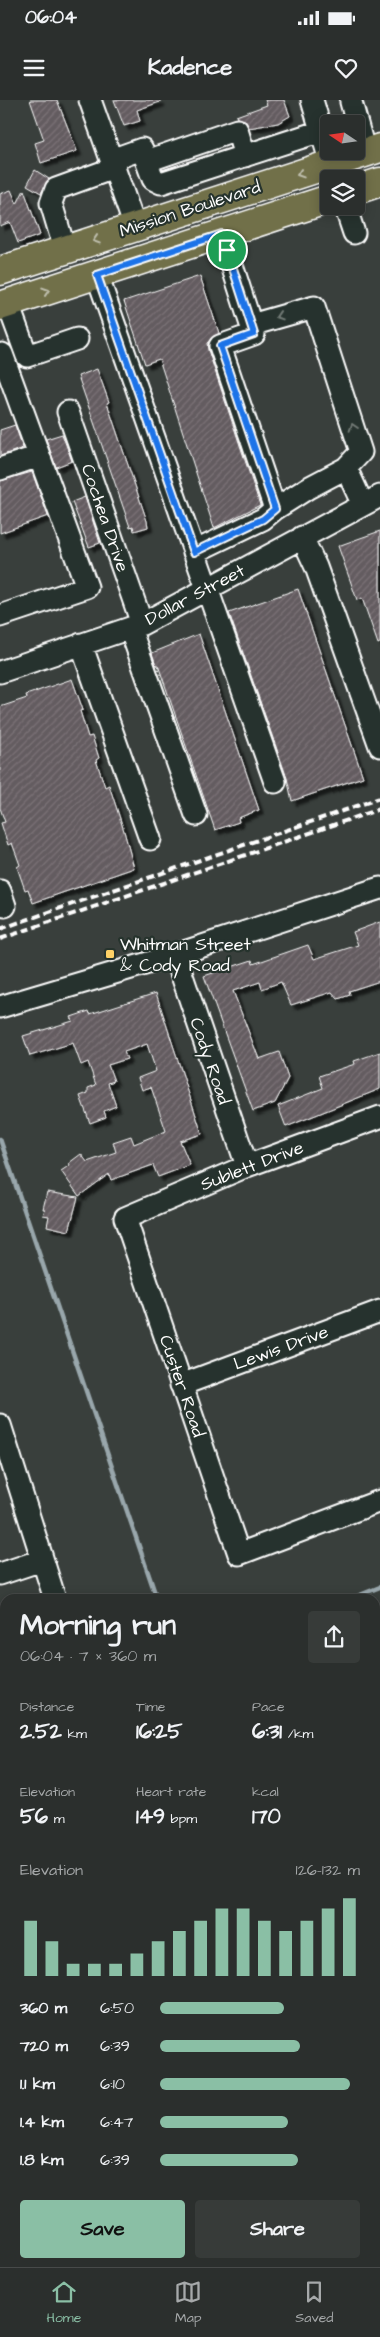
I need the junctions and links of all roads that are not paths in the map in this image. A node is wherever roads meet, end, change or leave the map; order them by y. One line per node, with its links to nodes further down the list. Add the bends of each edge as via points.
1 (90, 100): 8 (street)
2 (312, 100): 4 (street)
3 (351, 102): 6 (street)
4 (320, 128)
5 (320, 131): 8 (street, via 245,156 237,130 147,161 142,149)
6 (373, 150): 9 (main road, Mission Boulevard)
7 (330, 160): 9 (street)
8 (113, 164): 14 (street); 17 (street, via 56,189 51,203)
9 (331, 164): 14 (main road, Mission Boulevard, one-way to 14)
10 (380, 182): 11 (main road)
11 (365, 187)
12 (320, 202): 16 (main road, Mission Boulevard)
13 (348, 215): 15 (street)
14 (134, 227): 17 (main road, Mission Boulevard, one-way to 17)
15 (354, 233)
16 (222, 234): 19 (main road, Mission Boulevard); 21 (street)
17 (65, 250): 18 (main road, Mission Boulevard)
18 (0, 271)
19 (97, 275): 20 (main road, Mission Boulevard, one-way to 19); 31 (street)
20 (4, 305): 22 (street, via 28,356)
21 (251, 325): 26 (street, one-way to 21, via 362,452 314,307); 29 (street, via 254,334 220,346)
22 (77, 339)
23 (1, 352): 25 (street)
24 (68, 412): 34 (street, Cochea Drive)
25 (39, 456): 27 (street); 33 (street, via 87,587)
26 (346, 468): 28 (street); 29 (street)
27 (0, 469)
28 (372, 500): 30 (street, Dollar Street)
29 (275, 509): 31 (street, via 263,519)
30 (302, 537): 32 (street, Dollar Street); 37 (street, via 316,566)
31 (194, 552): 32 (street)
32 (207, 589): 34 (street, Dollar Street); 38 (street)
33 (0, 616)
34 (136, 626): 35 (street, Dollar Street); 39 (street, Cochea Drive)
35 (81, 644): 36 (street, Dollar Street); 40 (street)
36 (0, 672)
37 (380, 746)
38 (275, 782)
39 (196, 815)
40 (150, 839)
41 (380, 888): 42 (street)
42 (174, 956): 43 (street); 45 (street, Cody Road)
43 (0, 1007)
44 (380, 1117): 45 (street, Sublett Drive)
45 (247, 1166): 46 (street, Sublett Drive)
46 (124, 1218): 48 (street, Custer Road)
47 (380, 1311): 48 (street, Lewis Drive)
48 (182, 1385): 50 (street, Custer Road, via 239,1554)
49 (0, 1425): 51 (street)
50 (380, 1501)
51 (42, 1560): 52 (street); 53 (street)
52 (0, 1574)
53 (54, 1594)

